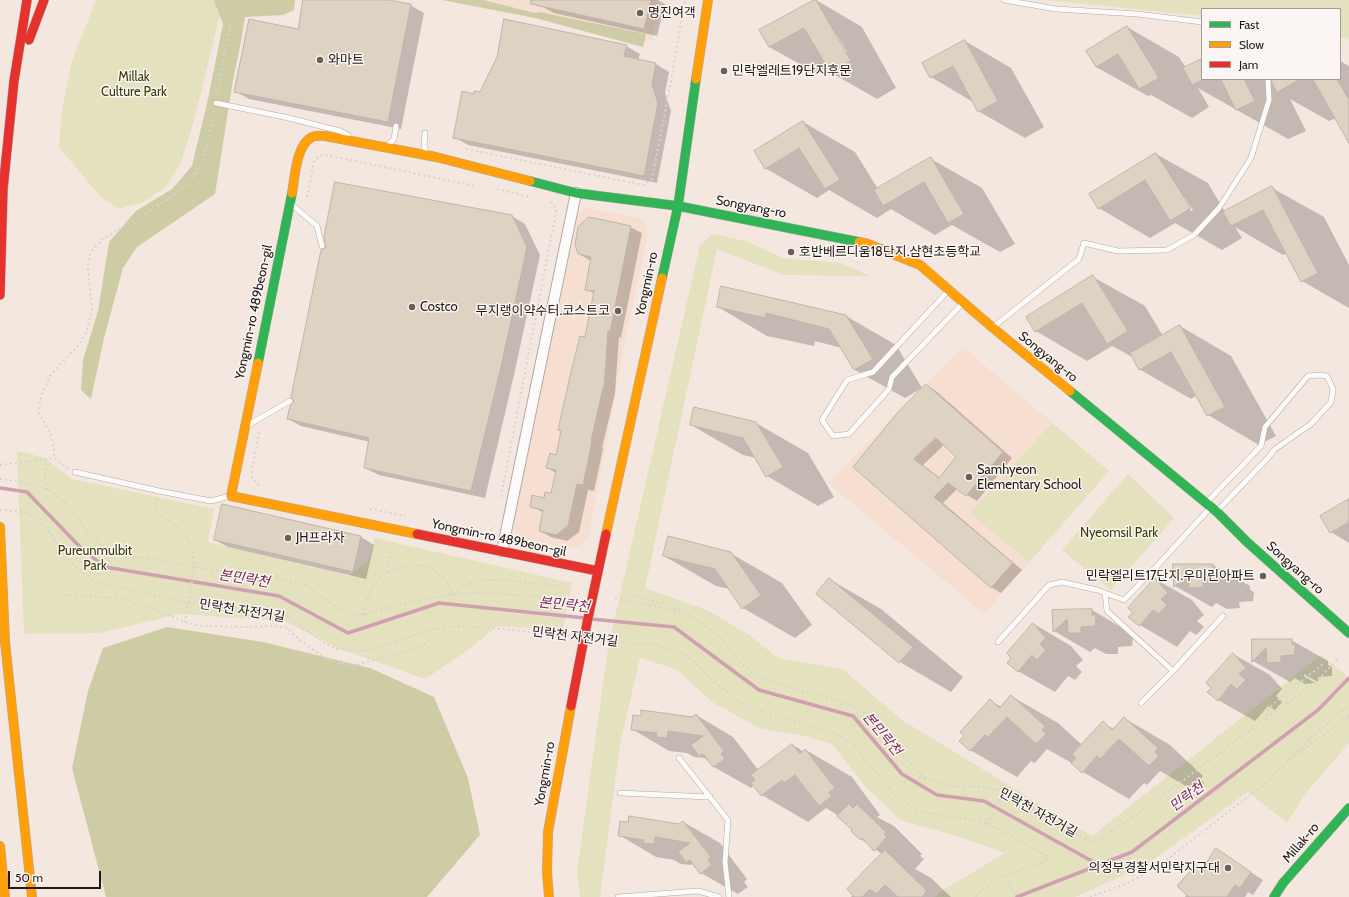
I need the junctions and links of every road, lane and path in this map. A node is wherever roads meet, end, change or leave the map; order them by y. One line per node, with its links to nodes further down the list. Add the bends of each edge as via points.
1 (27, 0): 9 (main road)
2 (44, 0): 9 (main road)
3 (685, 0): 15 (path, via 652,179 643,185)
4 (708, 0): 24 (main road, Yongmin-ro)
5 (1004, 0): 7 (lane, via 1056,9 1137,14)
6 (231, 20): 10 (path)
7 (1201, 22)
8 (1268, 80): 30 (lane, via 1269,100 1251,158 1219,208 1194,235 1167,250 1118,251 1084,243 1079,259)
9 (14, 81): 26 (main road, via 3,189)
10 (216, 103): 13 (lane, via 340,131); 34 (path, via 204,157 194,176 176,194 102,239 89,257 92,309 86,333 50,376 41,396 39,413 50,433)
11 (396, 126): 14 (lane, via 394,139)
12 (425, 132): 16 (lane)
13 (365, 143): 14 (main road, Yongmin-ro 489beon-gil); 23 (main road, Yongmin-ro 489beon-gil, via 325,136 314,136 306,141 300,151)
14 (386, 147): 16 (main road, Yongmin-ro 489beon-gil)
15 (461, 148)
16 (426, 155): 19 (main road, Yongmin-ro 489beon-gil)
17 (476, 186): 20 (path, via 326,155 319,156 314,162)
18 (497, 189): 21 (path)
19 (576, 193): 24 (main road, Yongmin-ro 489beon-gil); 52 (street)
20 (307, 197)
21 (536, 198)
22 (543, 199): 43 (path, via 551,201 556,212)
23 (290, 204): 25 (lane, via 317,226); 32 (main road, Yongmin-ro 489beon-gil)
24 (678, 206): 27 (main road, Songyang-ro, via 868,244 920,265); 54 (main road, Yongmin-ro)
25 (322, 246)
26 (0, 276): 28 (main road)
27 (949, 290): 29 (main road, Songyang-ro); 29 (lane, via 873,372 847,380 822,420 833,436 849,434 889,389 892,378)
28 (0, 295)
29 (964, 302): 30 (main road, Songyang-ro)
30 (993, 328): 45 (main road, Songyang-ro)
31 (290, 402): 32 (lane)
32 (243, 427): 42 (main road, Yongmin-ro 489beon-gil)
33 (260, 432): 39 (path, via 251,476 258,487)
34 (54, 458): 35 (path); 37 (path)
35 (47, 459): 36 (path); 40 (path)
36 (0, 465)
37 (74, 472): 41 (lane)
38 (0, 479): 40 (path, via 33,484)
39 (266, 488)
40 (47, 490): 53 (path, via 58,496 94,540 110,552)
41 (159, 491): 42 (lane, via 211,501); 53 (path, via 155,509 157,514 172,522 183,533 190,544)
42 (230, 496): 50 (main road, Yongmin-ro 489beon-gil)
43 (500, 497)
44 (367, 508): 47 (path)
45 (1211, 508): 45 (lane, via 1275,449 1311,424 1331,402 1333,389 1327,376 1308,376 1265,427 1261,446); 57 (lane, via 1124,600); 69 (main road, Songyang-ro)
46 (0, 510): 63 (path, 민락천 자전거길, via 29,514 39,521 80,571 98,583)
47 (406, 516)
48 (496, 520): 51 (path, via 494,528 487,533)
49 (0, 527): 89 (main road, via 6,642)
50 (395, 530): 52 (main road, Yongmin-ro 489beon-gil); 55 (path)
51 (480, 532)
52 (502, 551): 54 (main road, Yongmin-ro 489beon-gil)
53 (194, 567): 63 (path); 65 (path, via 279,578 307,586 350,614)
54 (598, 571): 62 (main road, Yongmin-ro)
55 (386, 573): 58 (path, via 421,565 439,573); 65 (path, via 374,585)
56 (562, 587): 58 (path, via 506,580 481,580 462,586)
57 (1105, 593): 71 (lane, via 1062,582 1049,585); 74 (lane, via 1107,611)
58 (454, 594): 62 (path); 65 (path, via 406,603)
59 (65, 595): 67 (path, via 118,598)
60 (632, 596): 64 (path, 민락천 자전거길, via 669,604)
61 (615, 598): 64 (path)
62 (592, 599): 70 (main road, Yongmin-ro)
63 (188, 602): 67 (path); 68 (path, 민락천 자전거길, via 234,612 286,615 324,644 338,649 366,651)
64 (684, 612): 81 (path, 민락천 자전거길, via 712,631 752,673 773,682 848,704 862,711 881,727 912,766 925,778 952,786 987,787)
65 (364, 615)
66 (1223, 616): 74 (lane)
67 (185, 622): 68 (path, via 201,626 288,628 327,660 352,666 419,648 429,641)
68 (429, 631): 70 (path, 민락천 자전거길, via 457,626)
69 (1346, 631)
70 (584, 638): 85 (path, 민락천 자전거길, via 657,645 682,653 748,707 834,734 854,745 895,796 916,810); 90 (main road, Yongmin-ro, via 548,832)
71 (998, 642)
72 (1338, 659): 78 (path, via 1315,683)
73 (1324, 664): 78 (path, 민락천 자전거길, via 1272,705)
74 (1173, 671): 75 (lane)
75 (1141, 703)
76 (1349, 705): 80 (path)
77 (1349, 716): 80 (path)
78 (1265, 719): 81 (path, 민락천 자전거길, via 1097,842 1091,842)
79 (679, 758): 83 (lane)
80 (1290, 760): 96 (path, via 1267,782 1156,868 1125,884)
81 (1003, 791): 85 (path)
82 (620, 793): 83 (lane)
83 (710, 797): 93 (lane, via 728,820 725,862)
84 (1349, 808): 97 (main road, Millak-ro, via 1283,883)
85 (988, 824): 87 (path, 민락천 자전거길, via 1047,856 1043,863)
86 (0, 846): 88 (main road)
87 (1006, 875): 94 (path, 민락천 자전거길); 95 (path)
88 (5, 897)
89 (32, 897)
90 (549, 897)
91 (618, 897): 92 (lane, via 698,891)
92 (719, 897)
93 (729, 897)
94 (976, 897)
95 (1016, 897)
96 (1090, 897)
97 (1274, 897)

